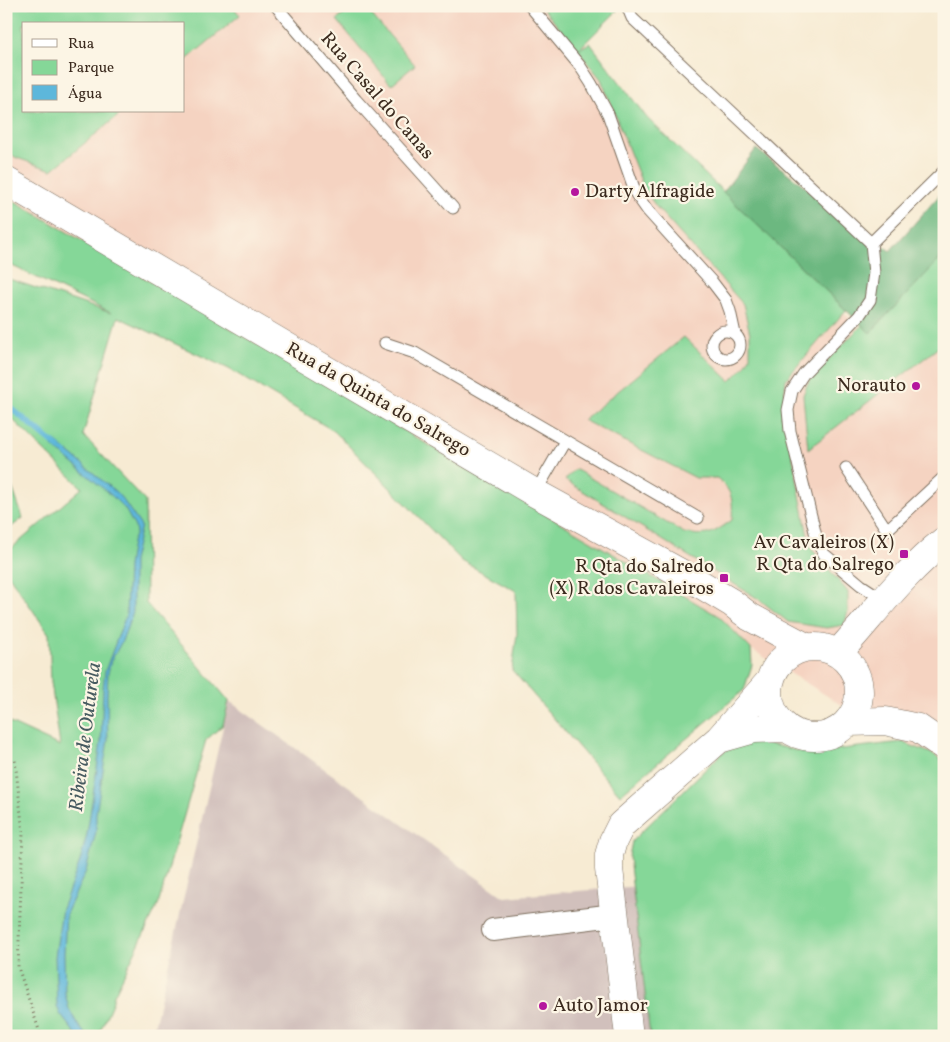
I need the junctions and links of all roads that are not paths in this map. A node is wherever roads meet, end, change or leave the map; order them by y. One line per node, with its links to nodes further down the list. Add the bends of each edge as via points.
1 (276, 6): 6 (lane, Rua Casal do Canas)
2 (530, 6): 8 (lane, via 592,82 608,114 636,194 726,300)
3 (627, 6): 7 (lane, via 632,18)
4 (944, 171): 7 (lane)
5 (6, 182): 13 (street, Rua da Quinta do Salrego)
6 (453, 208)
7 (872, 243): 16 (lane, via 874,273 870,300 859,316 804,373 792,391 788,410 790,431 817,540 824,554)
8 (735, 334)
9 (385, 343): 10 (lane, via 415,352)
10 (565, 441): 13 (lane); 14 (lane)
11 (846, 468): 12 (lane, via 886,530)
12 (944, 477)
13 (535, 493): 17 (street, Rua da Quinta do Salrego, via 697,582)
14 (698, 518)
15 (944, 541): 16 (street, via 907,573)
16 (884, 600): 19 (street)
17 (750, 617): 18 (street, Rua da Quinta do Salrego); 20 (street, Rua da Quinta do Salrego)
18 (806, 647): 19 (street, via 818,646); 20 (street, via 784,657)
19 (838, 653): 21 (street, via 850,664 860,693)
20 (773, 674): 22 (street, via 769,695 771,708); 23 (street)
21 (848, 722): 22 (street, via 826,736 812,737); 24 (street, via 885,721 918,728)
22 (786, 728): 23 (street, via 754,729)
23 (719, 739): 25 (street, via 621,825 609,855)
24 (944, 746)
25 (614, 915): 26 (street); 27 (street)
26 (493, 930)
27 (628, 1036)

